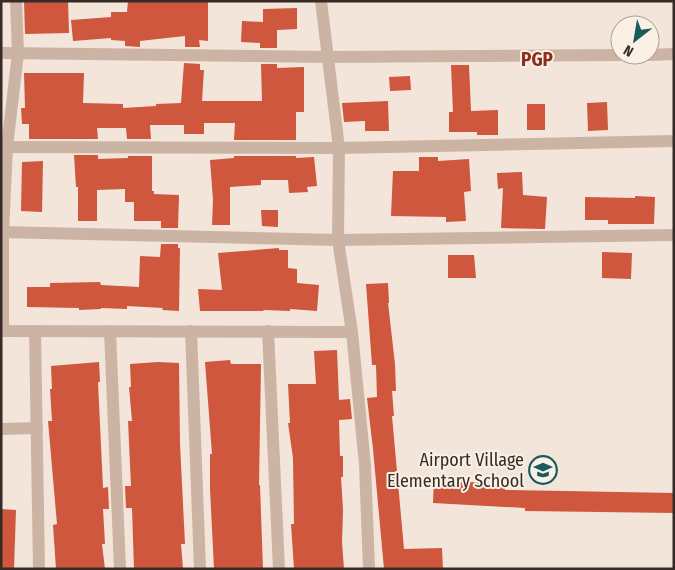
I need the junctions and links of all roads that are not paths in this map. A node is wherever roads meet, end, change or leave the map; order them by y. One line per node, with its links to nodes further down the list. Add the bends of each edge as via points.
1 (16, 1): 4 (street)
2 (321, 1): 8 (street)
3 (1, 53): 4 (street)
4 (18, 53): 8 (street); 10 (street)
5 (674, 54): 7 (street)
6 (610, 55): 8 (street)
7 (660, 55)
8 (328, 58): 11 (street)
9 (674, 141): 11 (street)
10 (4, 147): 11 (street); 12 (street)
11 (339, 148): 14 (street)
12 (2, 232): 14 (street); 15 (street)
13 (674, 235): 14 (street)
14 (338, 240): 20 (street)
15 (2, 331): 19 (street)
16 (110, 331): 17 (street); 19 (street); 24 (street)
17 (191, 331): 18 (street); 25 (street)
18 (268, 331): 20 (street); 26 (street)
19 (35, 332): 21 (street)
20 (352, 332): 27 (street, via 365,466)
21 (37, 428): 22 (street); 23 (street)
22 (1, 429)
23 (39, 569)
24 (120, 569)
25 (200, 569)
26 (279, 569)
27 (369, 569)

